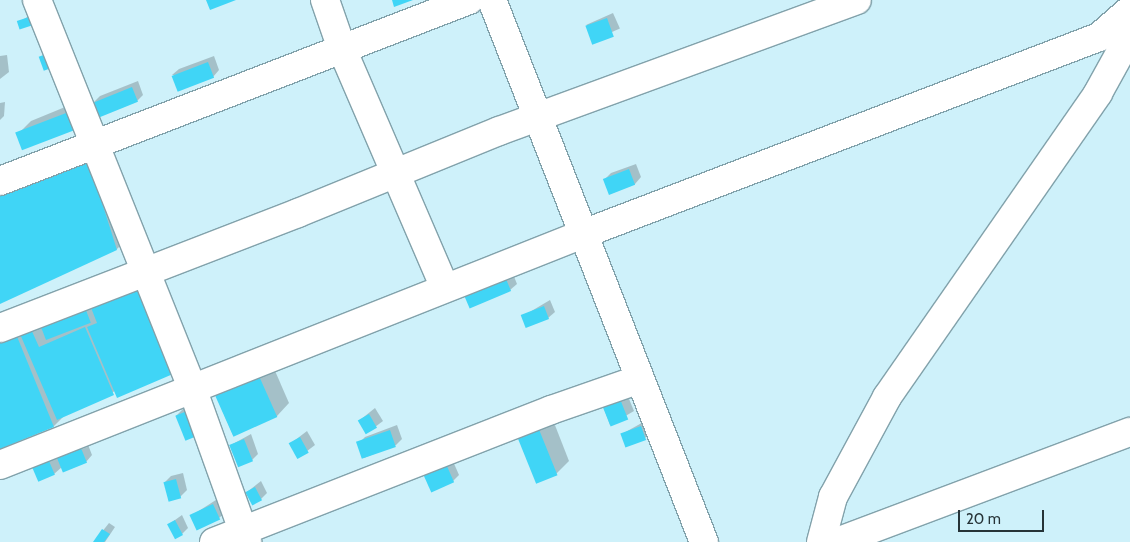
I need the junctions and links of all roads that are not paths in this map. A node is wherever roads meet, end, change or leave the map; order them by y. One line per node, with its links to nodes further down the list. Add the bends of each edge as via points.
1 (37, 0): 10 (main road)
2 (325, 0): 8 (main road)
3 (469, 0): 8 (main road)
4 (492, 0): 9 (main road)
5 (857, 0): 9 (main road)
6 (1130, 10): 13 (main road, via 1099,37)
7 (1130, 35): 24 (main road, via 1098,93 887,397 833,497)
8 (342, 48): 10 (main road); 11 (main road)
9 (538, 118): 11 (main road); 13 (main road)
10 (93, 144): 12 (main road); 14 (main road)
11 (397, 173): 14 (main road); 15 (main road)
12 (0, 181)
13 (583, 234): 15 (main road); 17 (main road)
14 (146, 273): 16 (main road); 18 (main road)
15 (445, 288): 18 (main road)
16 (0, 328)
17 (640, 379): 21 (main road, via 551,410); 23 (main road)
18 (192, 388): 20 (main road); 21 (main road)
19 (1130, 432): 25 (main road)
20 (0, 465)
21 (245, 536): 22 (main road)
22 (214, 542)
23 (704, 542)
24 (821, 542)
25 (837, 542)

